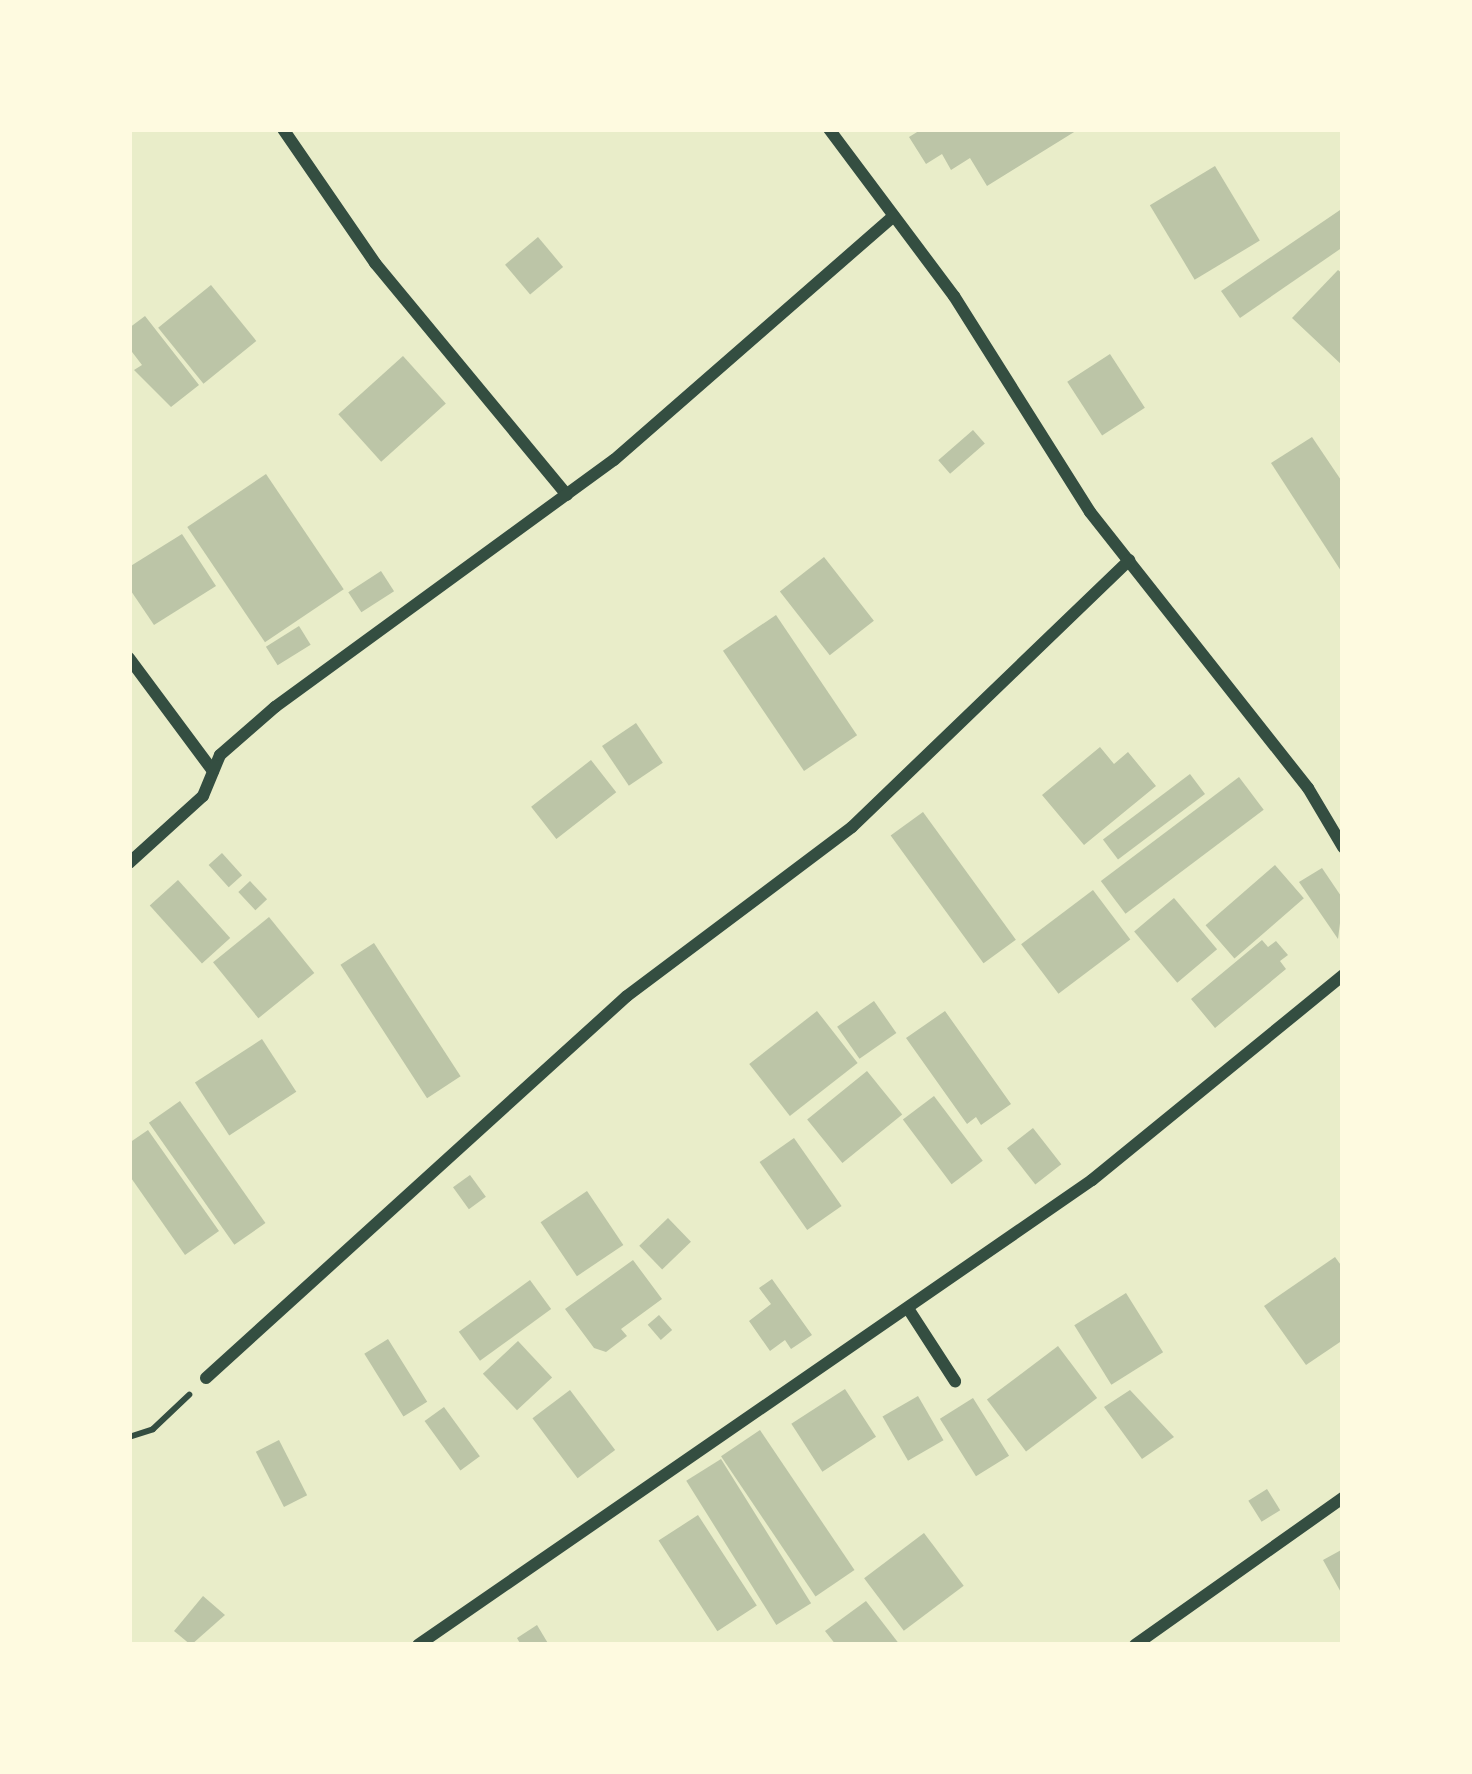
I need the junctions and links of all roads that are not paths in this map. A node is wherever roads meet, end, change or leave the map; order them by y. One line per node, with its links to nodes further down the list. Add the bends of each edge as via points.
1 (283, 129): 4 (street, via 375,263)
2 (829, 129): 3 (street)
3 (894, 216): 4 (street); 5 (street)
4 (567, 495): 7 (street, via 275,707)
5 (1129, 560): 8 (street, via 1308,788); 12 (street, via 852,827 628,996)
6 (129, 658): 7 (street)
7 (213, 771): 9 (street, via 202,796)
8 (1343, 847)
9 (129, 863)
10 (1343, 975): 11 (street, via 1092,1180)
11 (909, 1310): 13 (street); 15 (street, via 836,1352)
12 (206, 1378)
13 (956, 1381)
14 (1343, 1498): 16 (street)
15 (418, 1645)
16 (1135, 1645)

